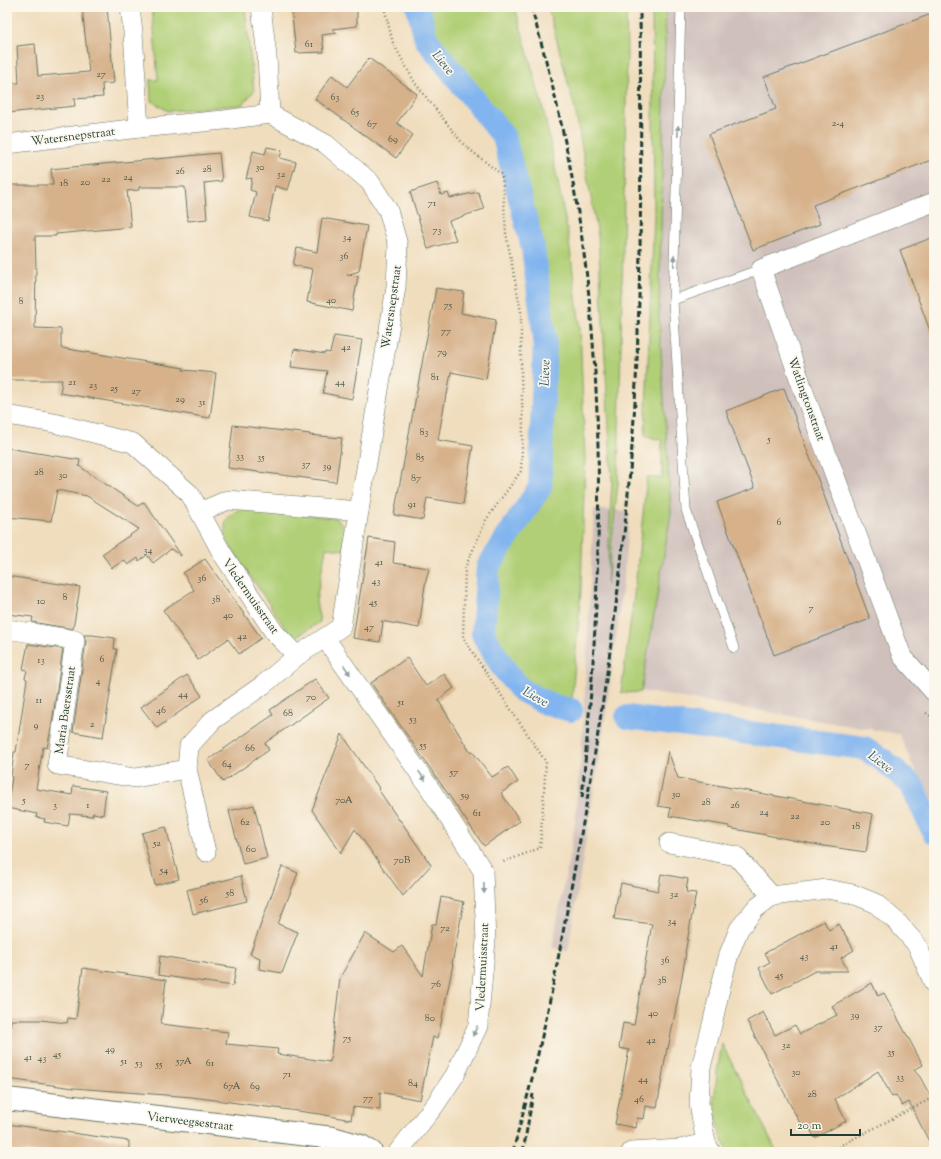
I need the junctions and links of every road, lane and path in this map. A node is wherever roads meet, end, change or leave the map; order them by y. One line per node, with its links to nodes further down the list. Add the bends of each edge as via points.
1 (130, 7): 6 (street)
2 (261, 7): 5 (street)
3 (384, 7): 22 (path, via 393,43 415,83 464,145 502,175 506,233 521,312 521,471 486,520 464,568 463,638 546,762 540,848)
4 (682, 7): 10 (lane, one-way to 4)
5 (270, 114): 6 (street, Watersnepstraat); 12 (street, Watersnepstraat, via 326,144 370,182 388,210 398,245 396,287)
6 (139, 128): 7 (street, Watersnepstraat)
7 (7, 144)
8 (934, 202): 9 (street)
9 (762, 269): 10 (lane); 18 (street, Watlingtonstraat, via 806,398 902,656)
10 (673, 300): 16 (lane, via 686,510)
11 (7, 415): 13 (street, Vledermuisstraat, via 54,423 133,443 190,494)
12 (359, 511): 13 (street, via 228,500); 15 (street, Watersnepstraat, via 341,627)
13 (200, 512): 17 (street, Vledermuisstraat, via 222,553 274,632)
14 (7, 629): 19 (street, Maria Baersstraat, via 75,640 57,765 135,778)
15 (325, 638): 17 (street, Watersnepstraat); 22 (street, one-way to 22, via 429,787)
16 (734, 648)
17 (297, 656): 19 (street, via 263,685 213,720 189,746)
18 (934, 692)
19 (187, 769): 21 (street)
20 (669, 843): 23 (street, via 736,856)
21 (206, 852)
22 (483, 871): 29 (street, Vledermuisstraat, one-way to 29, via 486,941 478,1026 455,1074 435,1105)
23 (772, 896): 24 (street, via 827,889 853,894 875,903 897,922 917,945); 27 (street, via 739,929 721,985 702,1067 699,1104)
24 (934, 984)
25 (934, 1097): 31 (path)
26 (7, 1099): 28 (street, Vierweegsestraat, via 333,1138 361,1146)
27 (709, 1147): 30 (street)
28 (371, 1152)
29 (398, 1152)
30 (631, 1152)
31 (828, 1152)

